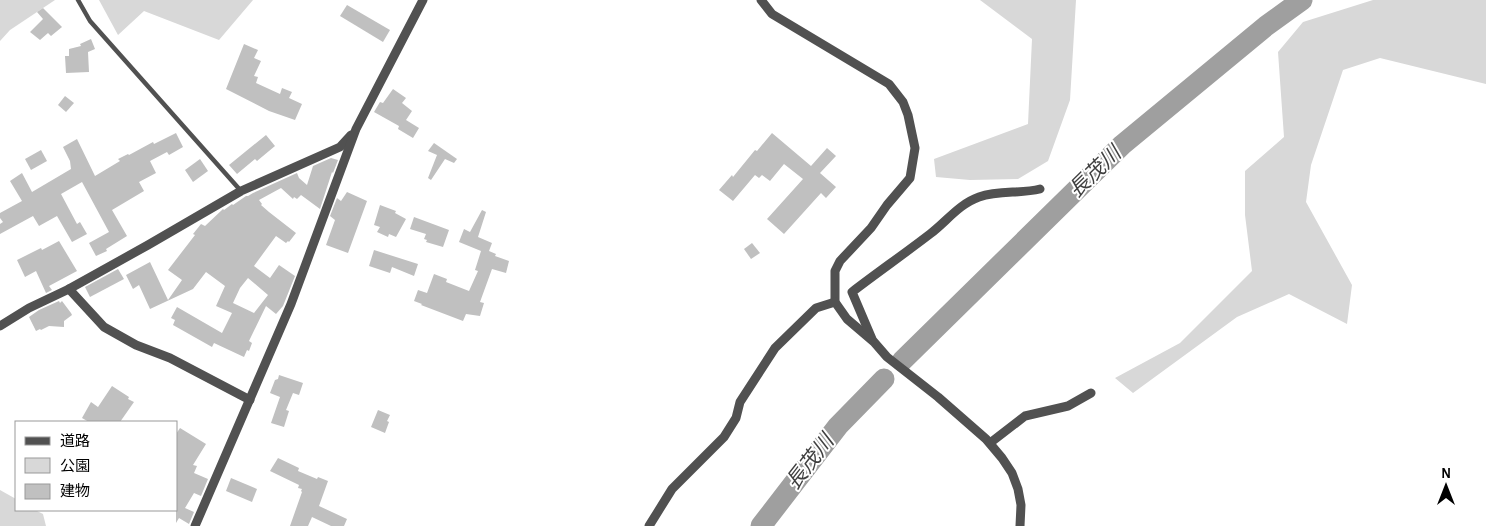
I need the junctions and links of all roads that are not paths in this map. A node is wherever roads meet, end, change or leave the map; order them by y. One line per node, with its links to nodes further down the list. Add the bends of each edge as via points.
1 (78, 0): 6 (lane, via 90,21)
2 (423, 0): 4 (street)
3 (761, 0): 8 (street, via 772,14 889,84 903,102 908,115 915,148 910,178 840,261 835,272)
4 (356, 129): 6 (street, via 340,148); 12 (street, via 291,304)
5 (1040, 188): 10 (street, via 979,197 959,208 932,233 852,292)
6 (241, 191): 7 (street)
7 (69, 290): 9 (street, via 29,308); 12 (street, via 104,327)
8 (835, 302): 10 (street, via 847,319); 15 (street, via 816,308 775,348 740,402 736,418 724,436 672,489)
9 (0, 326)
10 (874, 342): 13 (street, via 887,357)
11 (1091, 393): 13 (street, via 1068,406 1025,416)
12 (250, 400): 14 (street)
13 (990, 444): 16 (street, via 1012,473 1018,489)
14 (195, 526)
15 (649, 526)
16 (1020, 526)

